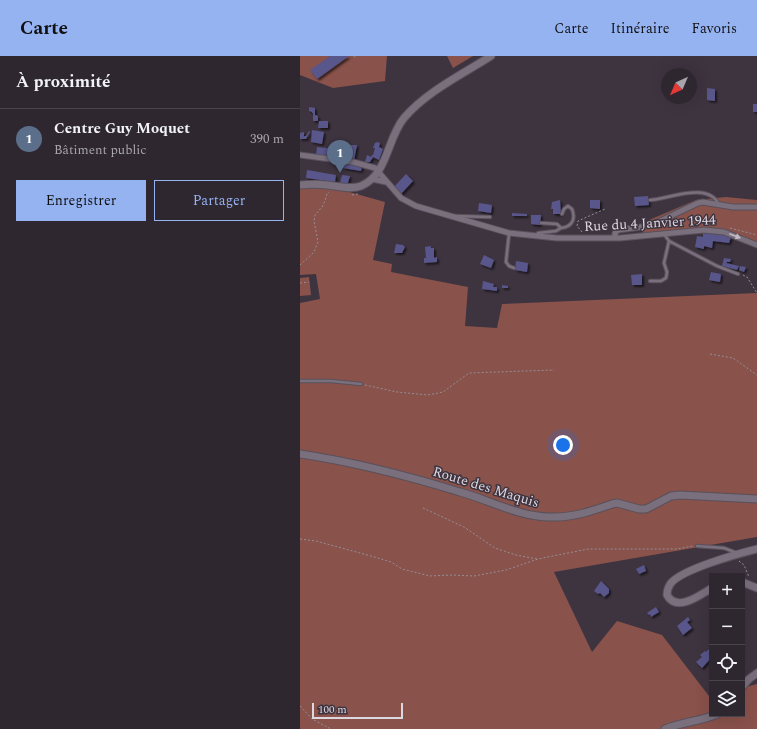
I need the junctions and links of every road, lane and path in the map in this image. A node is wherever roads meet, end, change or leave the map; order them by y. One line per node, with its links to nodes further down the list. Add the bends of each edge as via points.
1 (354, 56): 3 (path)
2 (491, 56): 5 (street, via 447,83 415,107 400,123)
3 (356, 58)
4 (300, 156): 5 (street, via 353,162 375,168)
5 (378, 172): 6 (street); 7 (street, Rue du 4 Janvier 1944)
6 (372, 179): 7 (street); 9 (street)
7 (386, 182): 17 (street, Rue du 4 Janvier 1944, via 401,198 416,206)
8 (300, 185): 9 (street, via 319,184 353,188)
9 (360, 186): 11 (path, via 358,194)
10 (332, 191): 30 (path, via 327,194 322,208 315,215 318,242 314,252)
11 (349, 194)
12 (650, 200): 13 (lane, via 699,192 715,198)
13 (719, 206): 14 (street); 27 (street, via 696,203 656,223 618,230)
14 (757, 207)
15 (605, 209): 22 (path, via 578,221 578,228)
16 (562, 214): 20 (lane, via 568,206 574,215 569,226)
17 (452, 217): 18 (lane); 23 (street, Rue du 4 Janvier 1944)
18 (490, 217)
19 (541, 224): 20 (lane, via 557,224)
20 (561, 228): 26 (lane, via 538,233)
21 (729, 228): 25 (path)
22 (584, 232)
23 (509, 233): 26 (street, Rue du 4 Janvier 1944); 31 (lane, via 505,261)
24 (663, 233): 27 (street, Rue du 4 Janvier 1944); 28 (lane); 29 (street, Rue du 4 Janvier 1944, one-way to 29, via 704,230 724,232)
25 (757, 235)
26 (537, 237): 27 (street, Rue du 4 Janvier 1944)
27 (615, 238)
28 (669, 242): 32 (lane); 33 (lane, via 664,263 666,278 661,282)
29 (757, 245)
30 (300, 265)
31 (514, 268)
32 (738, 274): 36 (path, via 747,277)
33 (650, 281)
34 (309, 282): 35 (path)
35 (300, 283)
36 (757, 293)
37 (710, 354): 39 (path, via 733,358)
38 (554, 370): 41 (path, via 469,373 443,392 428,394 397,392)
39 (757, 375)
40 (300, 381): 41 (lane)
41 (361, 384)
42 (300, 454): 43 (street, Route des Maquis, via 426,482 536,516 551,518 585,513 612,504 646,509 671,496)
43 (757, 499)
44 (423, 508): 49 (path, via 464,527 495,548)
45 (300, 539): 49 (path, via 371,556 391,562 402,569 430,576 474,576 506,570)
46 (697, 546): 48 (lane, via 724,548); 49 (path, via 676,549 588,549)
47 (757, 549): 48 (street)
48 (736, 555): 50 (path); 51 (street, via 680,576 670,584 667,593 671,600 679,603)
49 (538, 559)
50 (754, 586)
51 (709, 590)
52 (757, 673): 53 (street)
53 (745, 684)
54 (300, 706): 56 (path, via 312,719)
55 (710, 717): 57 (street)
56 (331, 729)
57 (665, 729)

